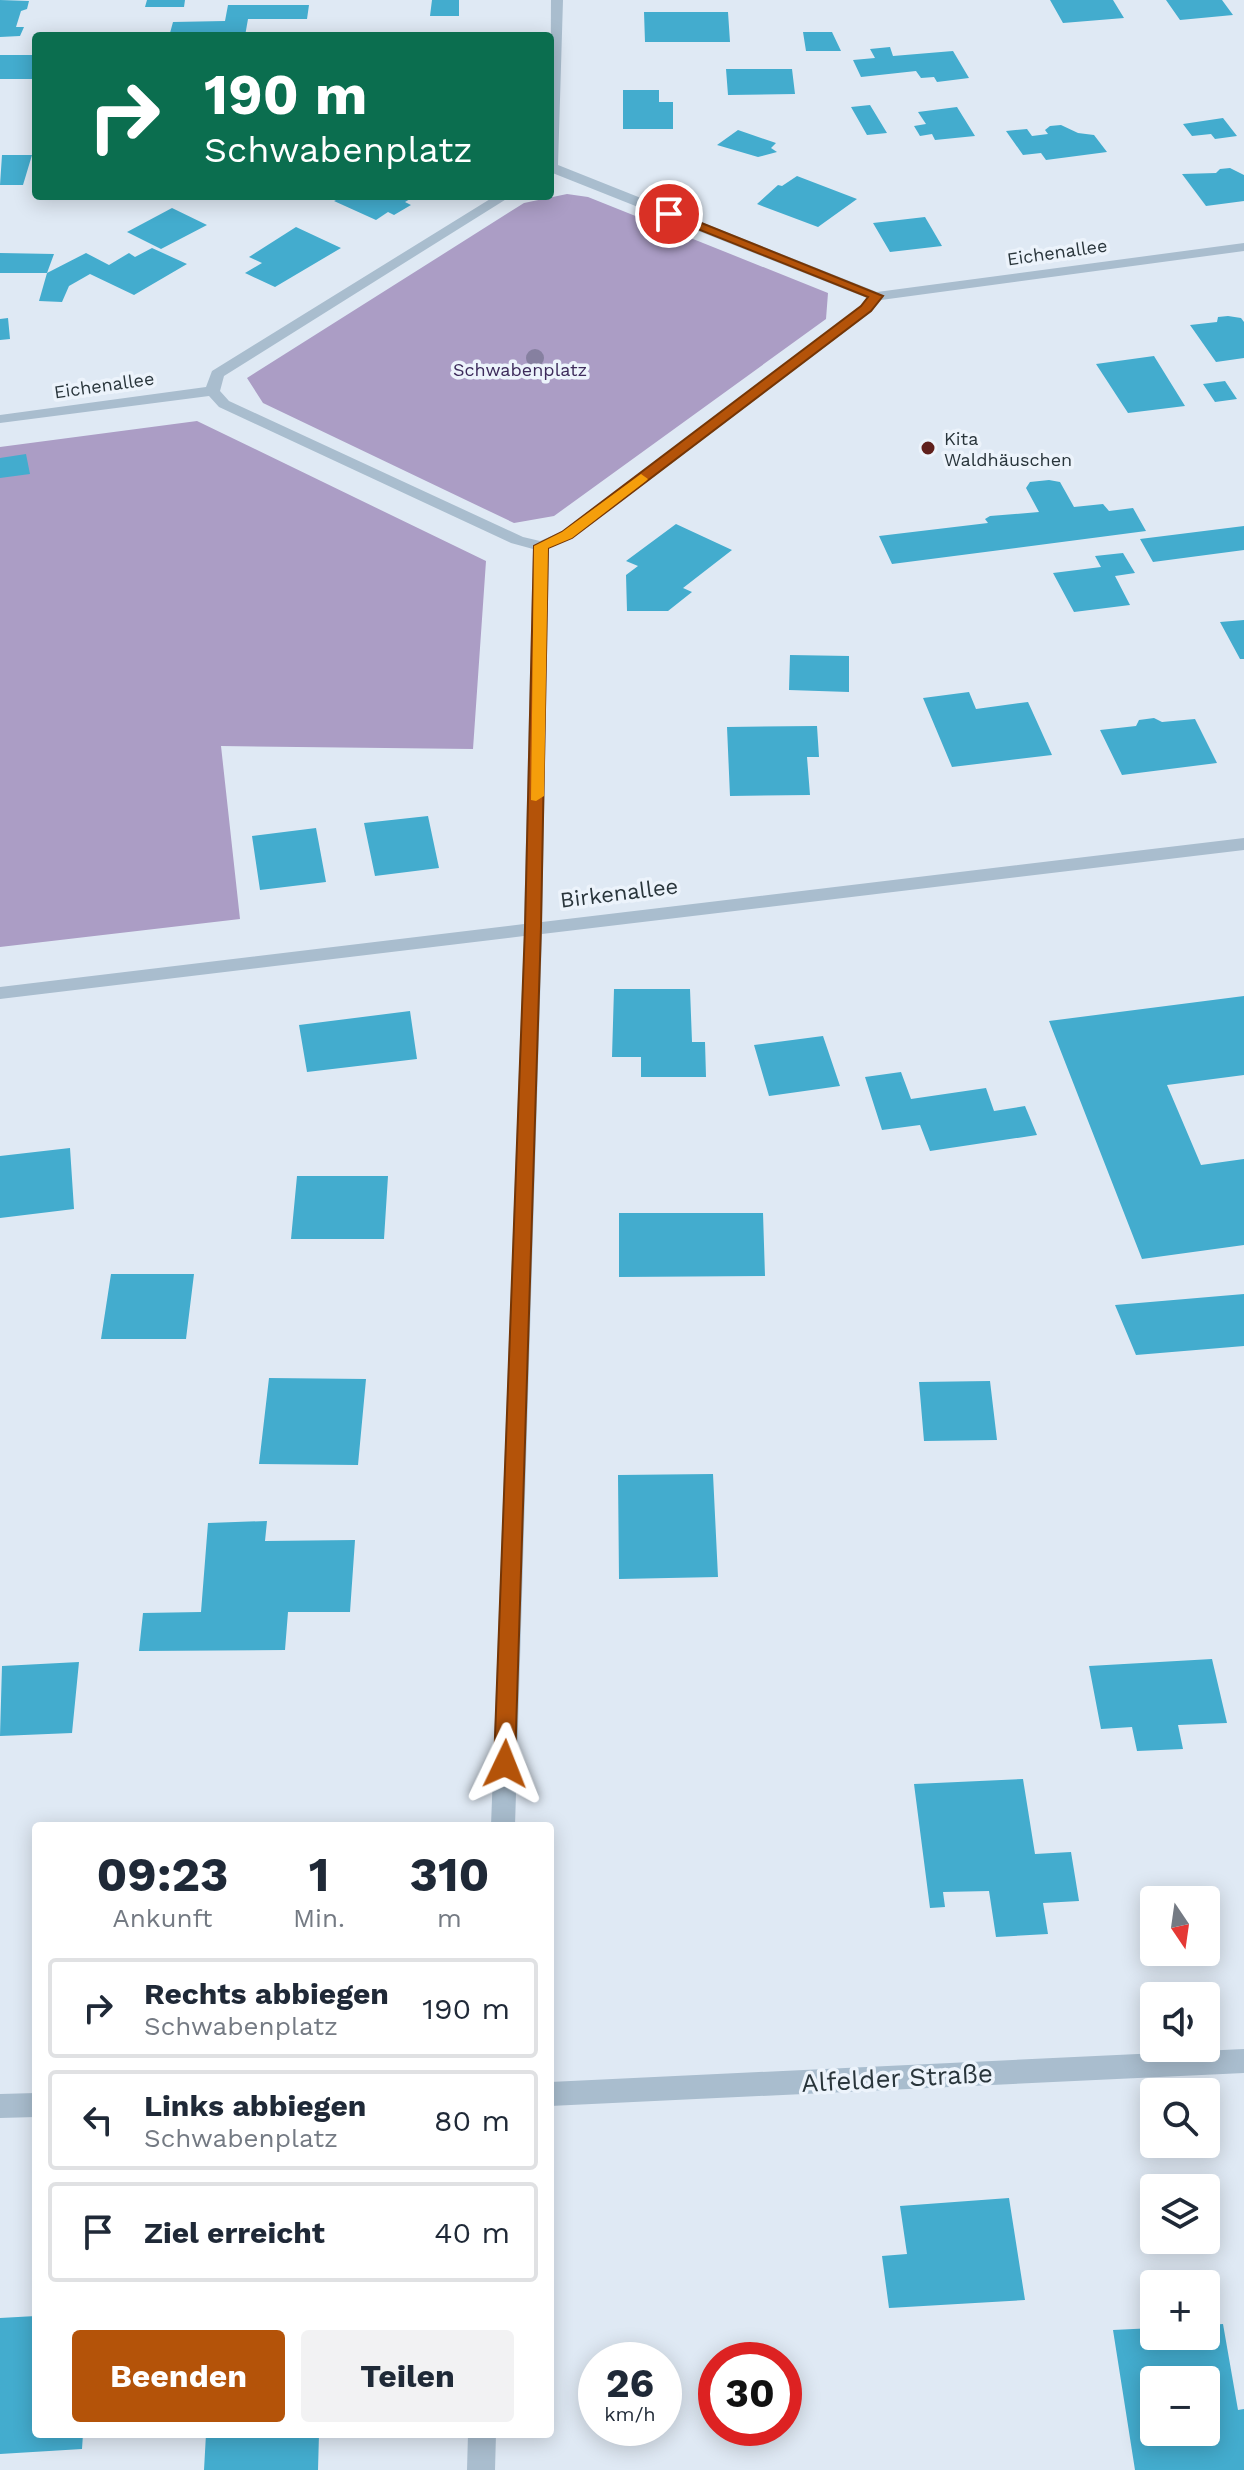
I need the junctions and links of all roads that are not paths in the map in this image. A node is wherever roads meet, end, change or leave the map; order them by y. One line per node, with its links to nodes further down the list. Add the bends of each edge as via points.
1 (557, 0): 2 (street)
2 (554, 72)
3 (554, 169): 6 (street)
4 (498, 200): 7 (street, via 217,374)
5 (1244, 247): 6 (street, Eichenallee)
6 (876, 296): 9 (street, via 866,309 567,535)
7 (213, 391): 8 (street, Eichenallee); 9 (street, via 224,404 517,540)
8 (0, 419)
9 (541, 546): 11 (street)
10 (1244, 844): 11 (street, Birkenallee)
11 (533, 927): 12 (street, Birkenallee); 13 (street)
12 (0, 993)
13 (503, 1822)
14 (1244, 2061): 15 (street, Alfelder Straße)
15 (554, 2094)
16 (32, 2105): 17 (street)
17 (0, 2106)
18 (482, 2438): 19 (street)
19 (481, 2470)

